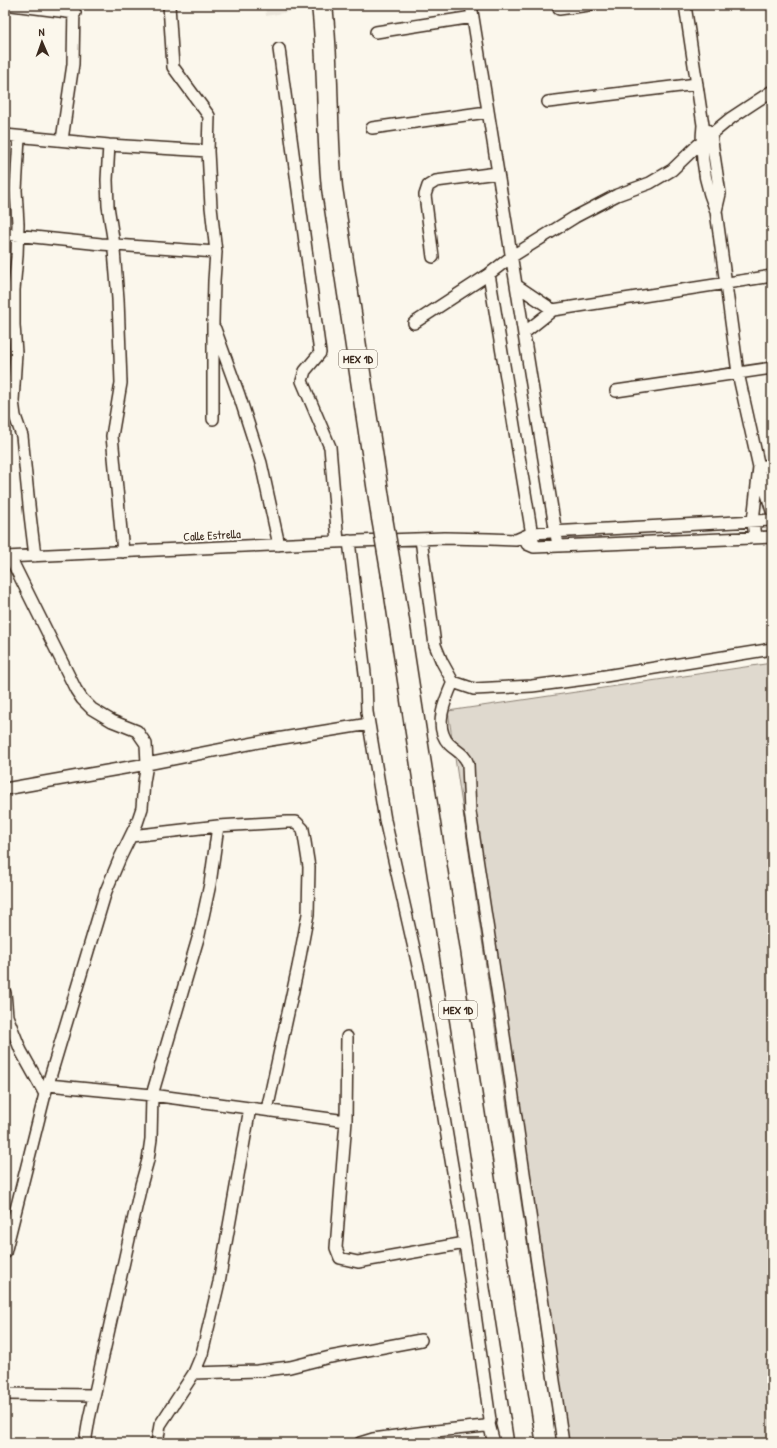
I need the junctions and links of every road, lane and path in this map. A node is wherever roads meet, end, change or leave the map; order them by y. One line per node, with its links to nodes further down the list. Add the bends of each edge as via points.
1 (12, 5): 7 (street)
2 (169, 5): 24 (street, via 173,67 209,116)
3 (322, 5): 89 (highway, MEX 1D, bridge, via 332,188)
4 (470, 5): 9 (street)
5 (588, 5): 8 (street)
6 (686, 5): 12 (street)
7 (75, 9): 21 (street, via 73,64)
8 (559, 9)
9 (473, 17): 10 (street); 15 (street)
10 (376, 32)
11 (279, 49): 56 (street, via 320,353 305,371 302,381 330,447)
12 (697, 84): 14 (street); 16 (street)
13 (772, 91): 19 (street, via 731,118)
14 (548, 102)
15 (487, 112): 17 (street); 25 (street)
16 (703, 125): 19 (street); 22 (street)
17 (372, 128)
18 (5, 135): 20 (street)
19 (711, 135): 22 (street); 26 (street, via 720,194)
20 (18, 138): 21 (street); 28 (street)
21 (62, 140): 23 (street)
22 (701, 143): 26 (street, via 709,195); 31 (street, via 660,178 617,195)
23 (108, 146): 24 (street); 29 (street, via 108,206)
24 (208, 151): 30 (street)
25 (497, 173): 31 (street); 32 (street, via 436,181 428,186 425,195)
26 (716, 211): 35 (street)
27 (5, 234): 28 (street)
28 (18, 236): 29 (street); 61 (street, via 14,290 16,353 13,401 22,436)
29 (113, 245): 30 (street); 60 (street, via 121,383 112,436)
30 (216, 252): 38 (street)
31 (511, 256): 33 (street); 36 (street)
32 (433, 257)
33 (489, 274): 39 (street); 51 (street)
34 (772, 276): 35 (street)
35 (726, 283): 37 (street); 42 (street)
36 (516, 285): 37 (street); 40 (street)
37 (553, 310): 40 (street)
38 (213, 322): 44 (street); 57 (street, via 261,463)
39 (414, 323)
40 (524, 333): 50 (street)
41 (772, 368): 42 (street)
42 (738, 373): 43 (street); 46 (street)
43 (616, 391)
44 (213, 419)
45 (772, 465): 46 (street)
46 (759, 467): 47 (street); 49 (street)
47 (772, 511)
48 (772, 520): 49 (street)
49 (753, 521): 50 (street); 53 (street)
50 (556, 531): 51 (street); 58 (street)
51 (532, 533): 55 (street); 59 (street)
52 (772, 537): 53 (street)
53 (755, 538): 58 (street)
54 (421, 539): 55 (street, Calle Estrella); 56 (street, Calle Estrella); 64 (street, via 435,645)
55 (516, 540): 59 (street)
56 (344, 542): 57 (street, Calle Estrella); 65 (street, via 366,682 366,712)
57 (279, 545): 60 (street, Calle Estrella)
58 (558, 546): 59 (street)
59 (534, 547)
60 (123, 552): 61 (street, Calle Estrella)
61 (35, 556): 62 (street, Calle Estrella)
62 (8, 557): 66 (street, via 79,695 92,709 112,721 136,730 146,744)
63 (772, 649): 64 (street, via 532,686 474,689)
64 (453, 682): 90 (street, via 442,710 442,729 449,744 466,758 468,764 470,812)
65 (369, 724): 66 (street); 77 (street, via 385,820 420,975)
66 (147, 764): 67 (street); 69 (street, via 142,808)
67 (5, 789)
68 (218, 826): 69 (street); 73 (street, via 210,884 199,935); 75 (street, via 296,822 303,829 309,867 308,914)
69 (131, 836): 72 (street, via 106,891)
70 (5, 993): 72 (street, via 7,1016 21,1051)
71 (347, 1037): 76 (street)
72 (46, 1090): 73 (street); 78 (street)
73 (152, 1095): 74 (street); 82 (street, via 148,1160)
74 (250, 1108): 75 (street); 80 (street, via 219,1282 202,1354)
75 (267, 1110): 76 (street)
76 (346, 1121): 77 (street, via 336,1248 340,1258 358,1262)
77 (465, 1244): 83 (street)
78 (5, 1254)
79 (421, 1340): 80 (street, via 290,1367)
80 (194, 1374): 86 (street, via 160,1425)
81 (5, 1394): 82 (street)
82 (94, 1395): 85 (street)
83 (489, 1424): 84 (street); 88 (street)
84 (427, 1438): 87 (street, via 373,1438)
85 (85, 1443)
86 (157, 1443)
87 (360, 1443)
88 (494, 1443)
89 (525, 1443)
90 (563, 1443)

